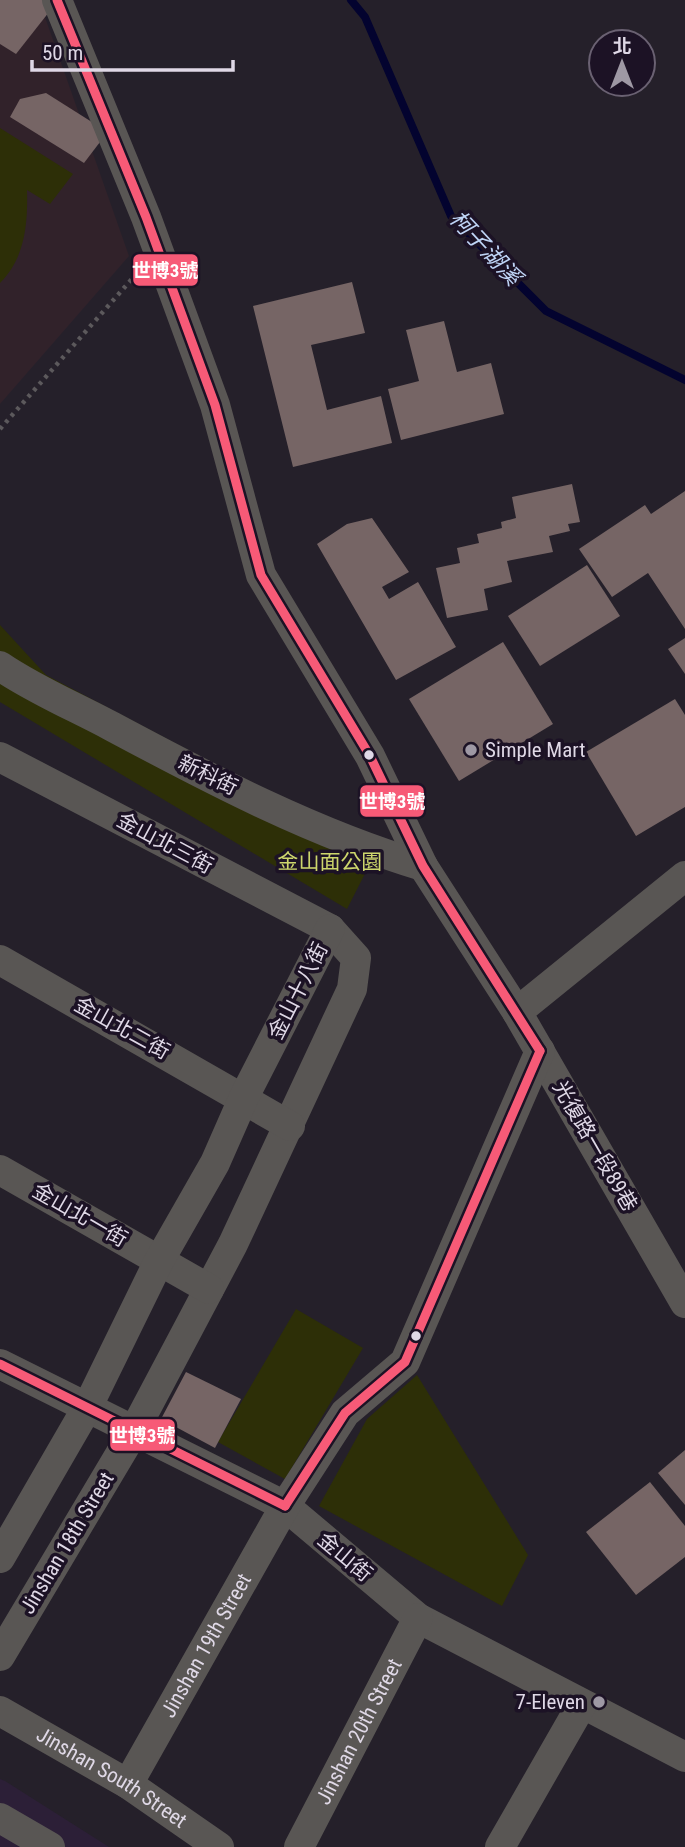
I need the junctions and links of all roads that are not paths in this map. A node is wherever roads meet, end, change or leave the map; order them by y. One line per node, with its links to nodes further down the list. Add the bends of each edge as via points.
1 (57, 0): 4 (street, 光復路一段89巷, via 215,405 261,575 370,757)
2 (0, 666): 4 (street, 新科街, via 294,817 368,850)
3 (0, 757): 6 (street, 金山北三街)
4 (423, 866): 8 (street, 光復路一段89巷)
5 (685, 876): 8 (street)
6 (330, 929): 10 (street, 金山十八街); 11 (street, 金山十八街, via 356,958 352,989)
7 (0, 960): 10 (street, 金山北二街)
8 (517, 1012): 9 (street, 光復路一段89巷)
9 (540, 1051): 15 (street, 光復路一段89巷); 19 (street, Jinshan 19th Street, via 405,1362 345,1413)
10 (244, 1097): 11 (street, 金山北二街); 13 (street, 金山十八街, via 215,1163)
11 (290, 1126): 14 (street, 金山十八街)
12 (0, 1170): 13 (street, 金山北一街)
13 (159, 1261): 14 (street, 金山北一街); 17 (street, 金山十八街)
14 (209, 1289): 18 (street, 金山十八街)
15 (685, 1303)
16 (0, 1364): 17 (street, 金山街)
17 (88, 1406): 18 (street, 金山街); 20 (street)
18 (134, 1431): 19 (street, 金山街); 22 (street, Jinshan 18th Street)
19 (285, 1506): 21 (street, 金山街); 26 (street, Jinshan 19th Street)
20 (0, 1558)
21 (418, 1618): 23 (street, 金山街); 30 (street, Jinshan 20th Street)
22 (0, 1656)
23 (582, 1704): 25 (street, 金山街); 31 (street)
24 (0, 1711): 26 (street, Jinshan South Street)
25 (685, 1757)
26 (128, 1784): 29 (street, Jinshan South Street)
27 (0, 1818): 28 (street)
28 (50, 1847)
29 (219, 1847)
30 (299, 1847)
31 (500, 1847)

